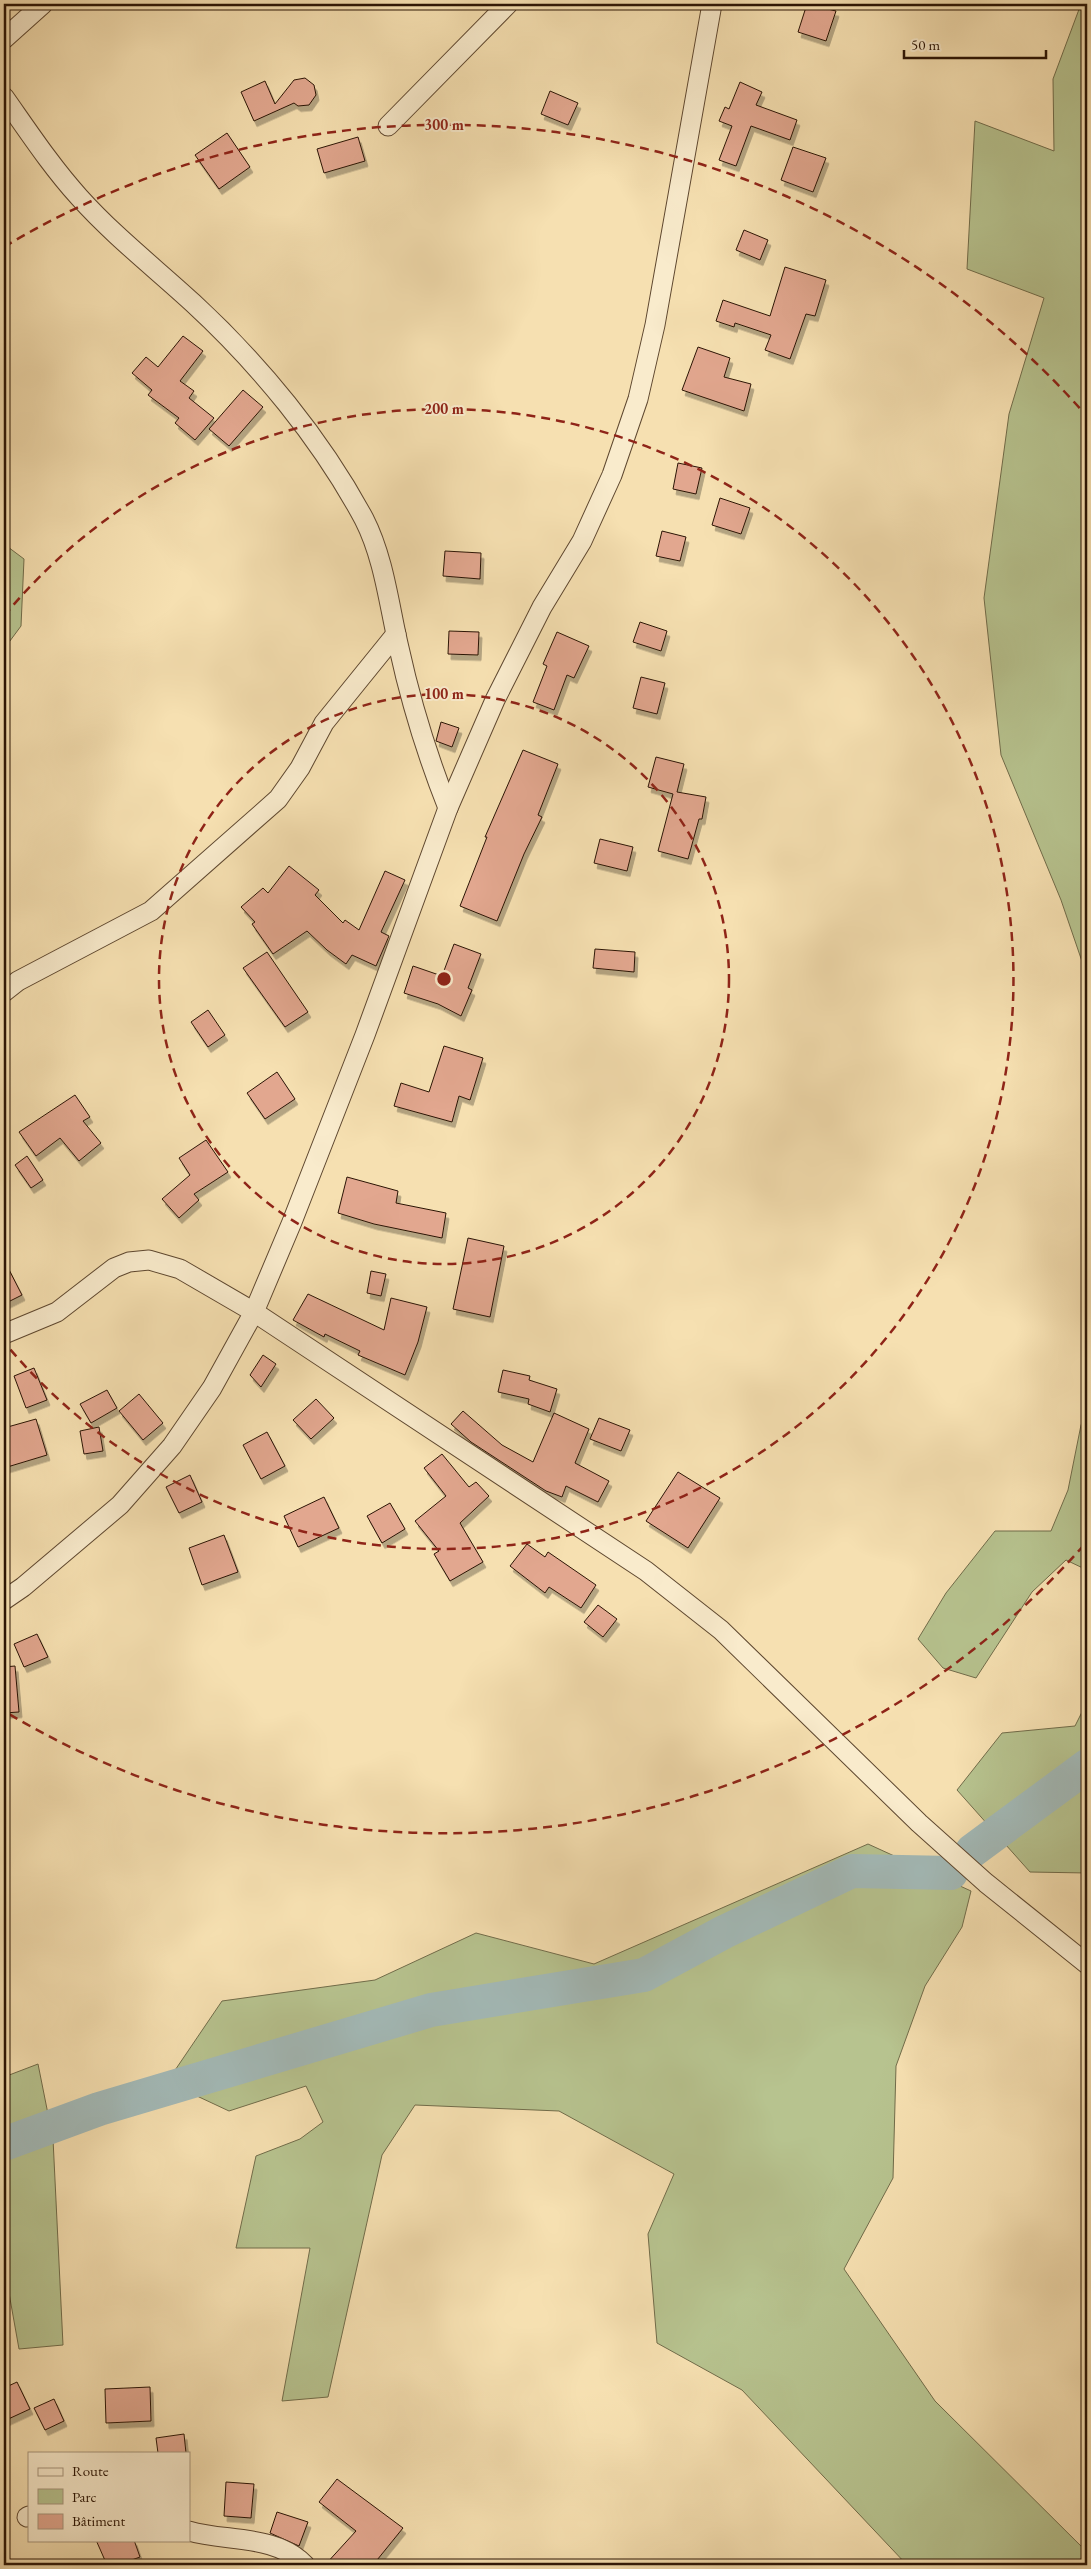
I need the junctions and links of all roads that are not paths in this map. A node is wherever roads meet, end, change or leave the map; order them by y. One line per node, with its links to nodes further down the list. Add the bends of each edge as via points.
1 (43, 4): 4 (street)
2 (508, 4): 6 (street)
3 (712, 4): 8 (street, via 655,325 635,407 612,476 595,514 542,607 495,700)
4 (4, 38)
5 (4, 97): 7 (street, via 78,197 122,241 194,304 252,363 319,445 364,520 378,556)
6 (388, 126)
7 (396, 634): 8 (street, via 416,720); 9 (street, via 324,723 300,768 278,799 151,911 18,981)
8 (448, 808): 10 (street, via 361,1044)
9 (4, 992)
10 (254, 1312): 11 (street, via 180,1269 149,1260 129,1262 114,1268 57,1312); 12 (street, via 212,1388 165,1454 120,1506); 13 (street, via 646,1571 721,1630 919,1823 986,1883)
11 (4, 1334)
12 (4, 1600)
13 (1087, 1964)
14 (190, 2531): 15 (street, via 267,2544)
15 (305, 2565)

